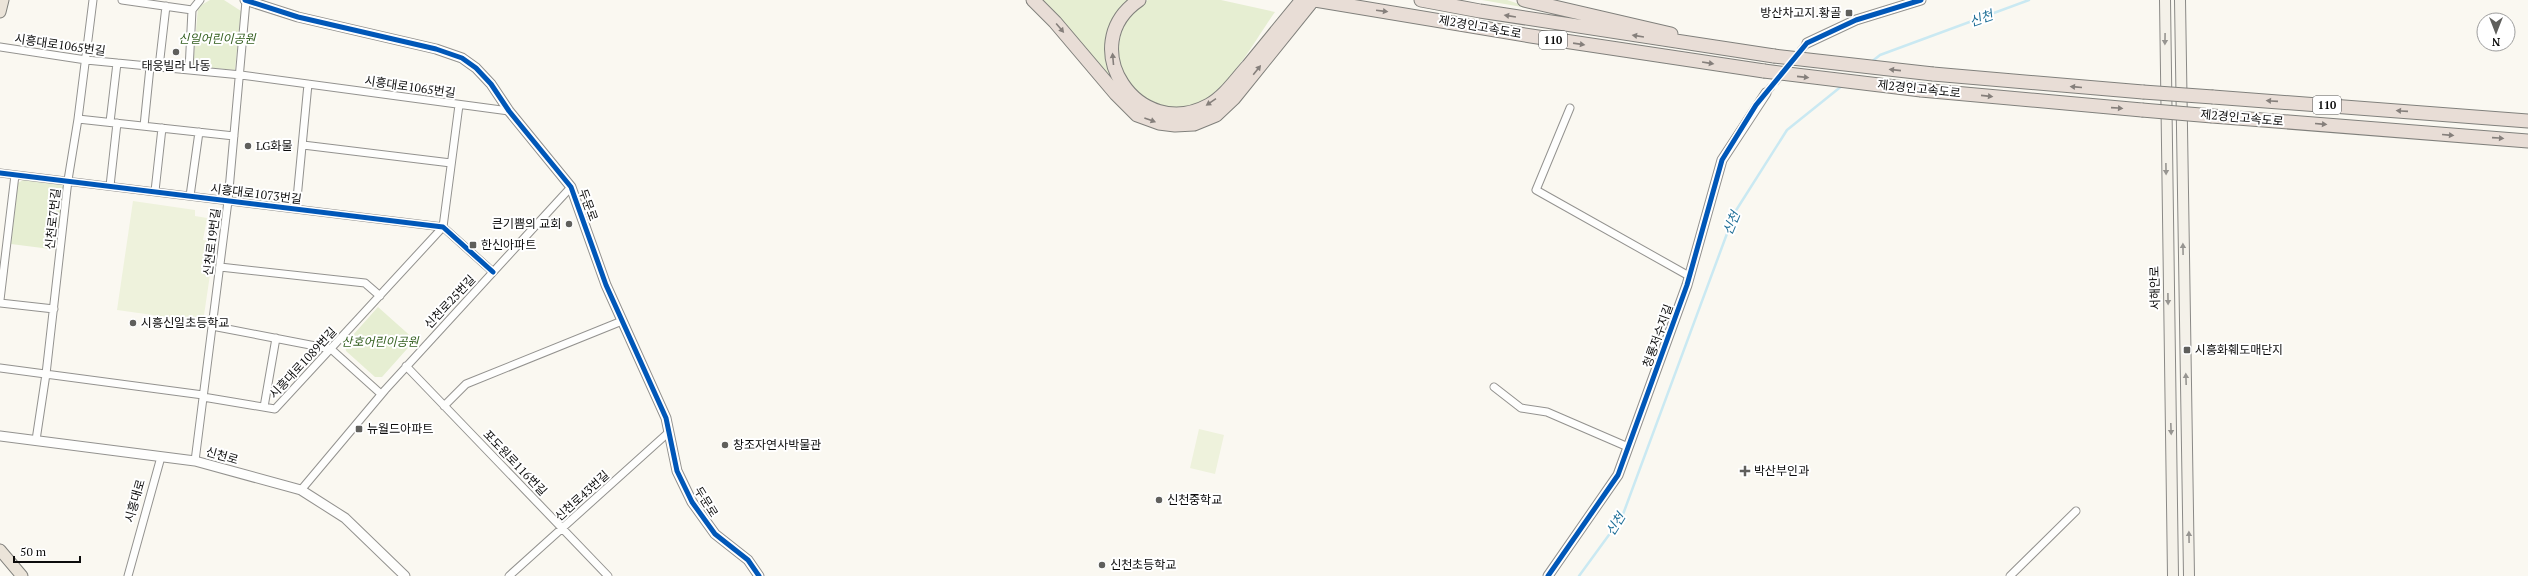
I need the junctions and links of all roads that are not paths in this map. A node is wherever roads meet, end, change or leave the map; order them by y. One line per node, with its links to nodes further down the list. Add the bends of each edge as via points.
1 (3, 0): 17 (main road)
2 (93, 0): 21 (street, 신천로7번길)
3 (122, 0): 15 (street)
4 (200, 0): 16 (street)
5 (245, 0): 26 (street, 신천로19번길); 31 (street, 두문로, via 298,17 436,49 462,58 491,84)
6 (1033, 0): 9 (highway, one-way to 9, via 1137,115 1159,123 1175,125 1194,124 1216,114 1234,98)
7 (1139, 0): 8 (highway, one-way to 7, via 1227,90 1210,104 1195,111 1179,114 1164,114 1136,100 1119,80 1113,64 1112,40 1118,25 1128,8)
8 (1302, 0)
9 (1314, 0): 39 (highway, 제2경인고속도로 / 110, one-way to 39, bridge, via 1764,72 1921,90 2142,110)
10 (1421, 0): 20 (highway, 제2경인고속도로 / 110, one-way to 10)
11 (1524, 0): 20 (highway)
12 (1921, 0): 18 (street, via 1856,20)
13 (2165, 0): 89 (main road, 서해안로, one-way to 89)
14 (2180, 0): 90 (main road, one-way to 14)
15 (166, 6): 16 (street); 24 (street)
16 (192, 10): 25 (street)
17 (0, 12)
18 (1807, 43)
19 (0, 47): 21 (street, 시흥대로1065번길)
20 (1737, 51): 33 (highway, 제2경인고속도로 / 110, one-way to 20, bridge, via 1934,74)
21 (86, 60): 22 (street, 시흥대로1065번길); 32 (street, 신천로7번길)
22 (117, 63): 23 (street, 시흥대로1065번길); 34 (street, 시흥대로1065번길)
23 (150, 66): 24 (street, 시흥대로1065번길); 35 (street)
24 (159, 67): 25 (street, 시흥대로1065번길)
25 (188, 70): 26 (street, 시흥대로1065번길)
26 (240, 75): 27 (street, 시흥대로1065번길); 38 (street, 신천로19번길)
27 (308, 84): 29 (street, 시흥대로1065번길); 40 (street)
28 (1766, 93): 54 (street, 청룡저수지길, via 1722,160)
29 (459, 104): 31 (street, 시흥대로1065번길); 41 (street)
30 (1570, 108): 54 (street, via 1536,190)
31 (509, 111): 46 (street, 두문로)
32 (78, 119): 34 (street); 44 (street, 신천로7번길)
33 (2528, 121)
34 (114, 123): 35 (street); 45 (street, 시흥대로1065번길)
35 (144, 126): 36 (street)
36 (162, 128): 37 (street); 47 (street)
37 (199, 132): 38 (street); 48 (street)
38 (234, 136): 49 (street, 신천로19번길)
39 (2528, 141)
40 (303, 145): 41 (street); 50 (street)
41 (452, 163): 51 (street)
42 (0, 173): 43 (street, 시흥대로1073번길)
43 (16, 175): 44 (street, 시흥대로1073번길); 56 (street)
44 (68, 180): 45 (street, 시흥대로1073번길); 58 (street, 신천로7번길)
45 (110, 186): 47 (street, 시흥대로1073번길)
46 (571, 187): 53 (street, 신천로25번길); 59 (street, 두문로)
47 (155, 191): 48 (street, 시흥대로1073번길)
48 (190, 196): 49 (street, 시흥대로1073번길)
49 (228, 201): 50 (street, 시흥대로1073번길); 52 (street, 신천로19번길)
50 (296, 209): 51 (street, 시흥대로1073번길)
51 (443, 227): 53 (street); 55 (street, 시흥대로1089번길)
52 (220, 267): 55 (street, via 365,283); 60 (street, 신천로19번길)
53 (493, 272): 63 (street, 신천로25번길)
54 (1689, 276): 74 (street, 청룡저수지길)
55 (380, 296): 62 (street, 시흥대로1089번길)
56 (0, 300)
57 (0, 303): 58 (street)
58 (54, 310): 65 (street, 신천로7번길)
59 (622, 321): 69 (street, via 466,384); 71 (street, 두문로, via 666,418)
60 (212, 326): 61 (street); 68 (street, 신천로19번길)
61 (276, 338): 62 (street); 70 (street)
62 (331, 348): 67 (street); 70 (street, 시흥대로1089번길, via 275,409)
63 (406, 366): 67 (street, 신천로25번길); 69 (street, 포도원로116번길)
64 (0, 368): 65 (street, 시흥대로1089번길)
65 (46, 374): 68 (street, 시흥대로1089번길); 73 (street, 신천로7번길)
66 (1494, 387): 74 (street, via 1520,408 1547,412)
67 (381, 394): 77 (street, 신천로25번길)
68 (203, 396): 70 (street, 시흥대로1089번길); 76 (street, 신천로19번길)
69 (444, 406): 79 (street, 포도원로116번길)
70 (264, 407)
71 (669, 432): 79 (street, 신천로43번길); 86 (street, 두문로, via 677,470 692,502 715,534 748,560)
72 (0, 436): 73 (street, 신천로)
73 (36, 440): 75 (street, 신천로)
74 (1628, 447): 87 (street, 청룡저수지길, via 1618,474)
75 (162, 457): 76 (street, 신천로); 82 (street, 시흥대로)
76 (195, 461): 77 (street, 신천로)
77 (301, 490): 83 (street, 신천로, via 345,518)
78 (2076, 511): 88 (street)
79 (562, 528): 84 (street, 신천로43번길); 85 (street, 포도원로116번길)
80 (0, 550): 81 (main road)
81 (22, 576)
82 (128, 576)
83 (405, 576)
84 (509, 576)
85 (608, 576)
86 (759, 576)
87 (1548, 576)
88 (2010, 576)
89 (2173, 576)
90 (2189, 576)

